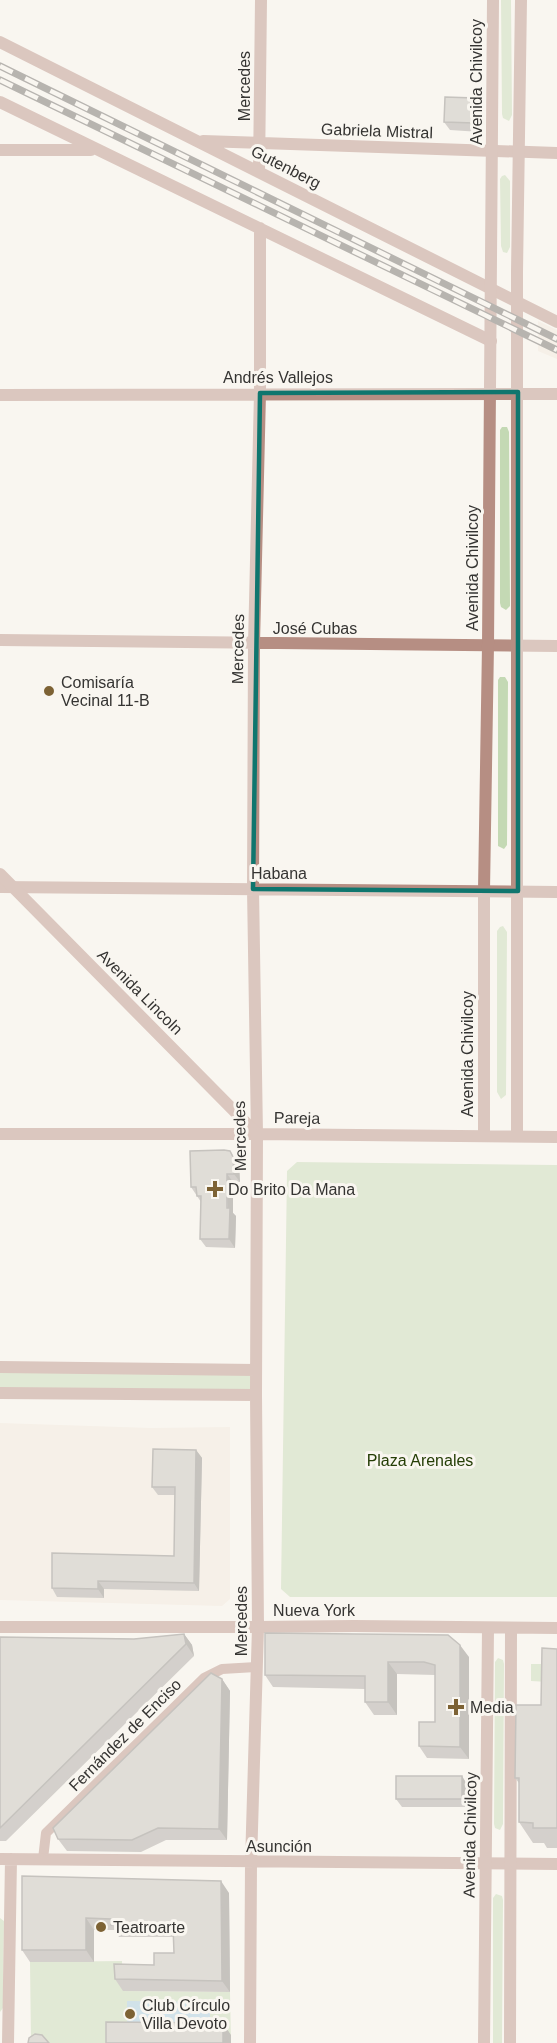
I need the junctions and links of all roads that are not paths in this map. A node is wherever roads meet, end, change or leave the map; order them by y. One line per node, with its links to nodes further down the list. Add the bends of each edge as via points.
1 (261, 0): 7 (street, Mercedes)
2 (493, 0): 10 (street, Avenida Chivilcoy)
3 (520, 0): 11 (street)
4 (0, 42): 6 (street, Gutenberg)
5 (0, 102): 9 (street)
6 (195, 140): 7 (street, Gabriela Mistral); 13 (street, Gutenberg)
7 (260, 143): 10 (street, Gabriela Mistral); 13 (street, Mercedes)
8 (0, 150): 9 (street)
9 (95, 150): 14 (street)
10 (492, 152): 11 (street, Gabriela Mistral); 15 (street, Avenida Chivilcoy)
11 (518, 153): 12 (street, Gabriela Mistral); 16 (street)
12 (557, 153)
13 (260, 172): 15 (street, Gutenberg)
14 (260, 228): 18 (street); 20 (street, Mercedes)
15 (492, 290): 16 (street, Gutenberg); 18 (street, Avenida Chivilcoy)
16 (519, 303): 17 (street, Gutenberg); 19 (street)
17 (557, 322)
18 (491, 341): 21 (street, Avenida Chivilcoy)
19 (518, 392): 21 (street, Andrés Vallejos); 22 (street, Andrés Vallejos); 27 (street)
20 (260, 393): 21 (street, Andrés Vallejos); 23 (street, Andrés Vallejos); 25 (street, Mercedes)
21 (490, 393): 26 (street, Avenida Chivilcoy)
22 (557, 394)
23 (0, 395)
24 (0, 640): 25 (street, José Cubas)
25 (254, 644): 26 (street, José Cubas); 32 (street, Mercedes)
26 (488, 645): 27 (street, José Cubas); 33 (street, Avenida Chivilcoy)
27 (518, 646): 28 (street, José Cubas); 34 (street)
28 (557, 646)
29 (0, 873): 31 (street, Avenida Lincoln)
30 (0, 887): 31 (street, Habana)
31 (14, 887): 32 (street, Habana); 37 (street, Avenida Lincoln)
32 (253, 890): 33 (street, Habana); 37 (street, Mercedes)
33 (484, 891): 34 (street, Habana); 38 (street, Avenida Chivilcoy)
34 (518, 891): 35 (street, Habana); 39 (street)
35 (557, 892)
36 (0, 1134): 37 (street, Pareja)
37 (257, 1134): 38 (street, Pareja); 42 (street, Mercedes)
38 (484, 1136): 39 (street, Pareja)
39 (517, 1136): 40 (street, Pareja)
40 (557, 1137)
41 (0, 1367): 42 (street)
42 (256, 1370): 44 (street, Mercedes)
43 (0, 1393): 44 (street)
44 (256, 1395): 46 (street, Mercedes)
45 (0, 1627): 46 (street, Nueva York)
46 (258, 1627): 47 (street, Nueva York); 50 (street, Mercedes)
47 (488, 1628): 48 (street, Nueva York); 55 (street, Avenida Chivilcoy)
48 (512, 1628): 49 (street, Nueva York); 54 (street)
49 (557, 1629)
50 (257, 1668): 52 (street, Fernández de Enciso, via 222,1669 204,1678 46,1833); 53 (street, Mercedes)
51 (6, 1859): 52 (street, Asunción); 57 (street)
52 (43, 1859): 53 (street, Asunción)
53 (251, 1863): 55 (street, Asunción); 58 (street, Mercedes)
54 (509, 1863): 55 (street, Asunción); 56 (street, Asunción); 60 (street)
55 (486, 1864): 59 (street, Avenida Chivilcoy)
56 (557, 1864)
57 (6, 2035)
58 (250, 2043)
59 (484, 2043)
60 (510, 2043)

